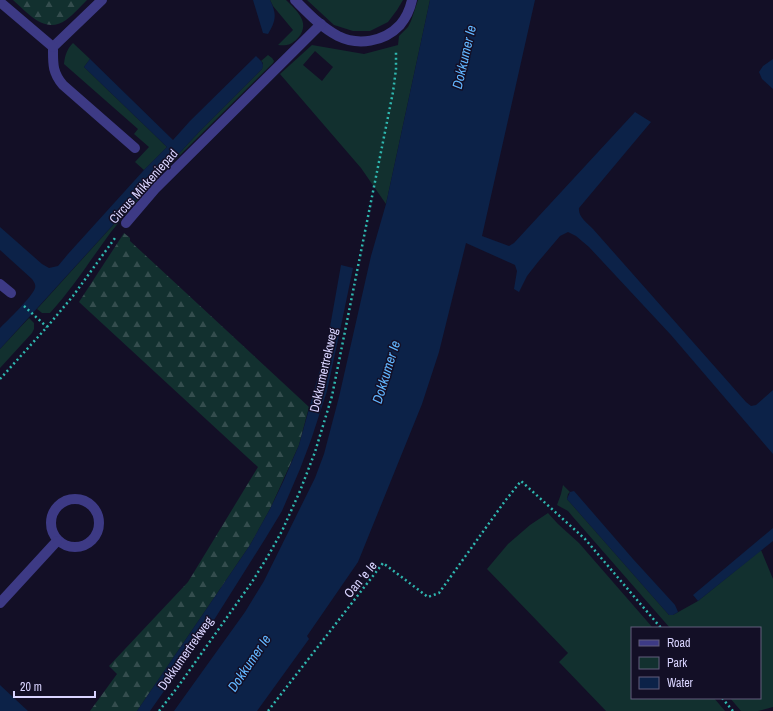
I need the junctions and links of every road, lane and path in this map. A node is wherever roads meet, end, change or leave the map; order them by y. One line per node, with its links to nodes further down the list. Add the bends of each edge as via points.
1 (102, 0): 7 (street)
2 (295, 0): 5 (street)
3 (412, 0): 6 (street, via 406,17)
4 (0, 2): 7 (street)
5 (320, 24): 6 (street, via 337,36 350,41 380,39); 9 (street, Circus Mikkeniepad, via 156,189)
6 (392, 32): 19 (path, Dokkumertrekweg, via 397,58 393,92 332,396 316,452 282,531 268,556)
7 (53, 48): 8 (street, via 53,65 58,78)
8 (135, 148)
9 (126, 223): 13 (path, Circus Mikkeniepad)
10 (0, 284): 11 (street)
11 (11, 293)
12 (22, 304): 13 (path)
13 (48, 327): 14 (path, Circus Mikkeniepad)
14 (0, 379)
15 (57, 541): 15 (street, via 75,548 85,546 92,540 98,532 99,523 92,505 74,499 56,506 49,524); 16 (street)
16 (0, 604)
17 (660, 627): 20 (path, Oan 'e Ie, via 586,540 521,481 439,594 428,597 383,563)
18 (723, 699): 21 (path)
19 (159, 711)
20 (268, 711)
21 (733, 711)

